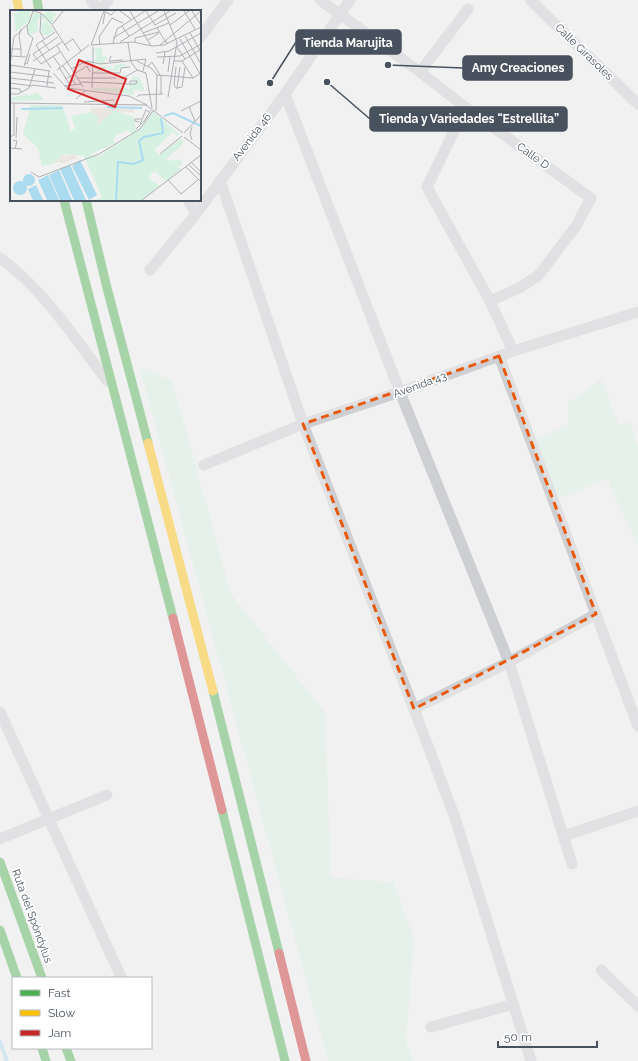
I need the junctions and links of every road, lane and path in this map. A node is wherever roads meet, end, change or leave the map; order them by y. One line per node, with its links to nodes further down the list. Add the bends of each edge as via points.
1 (17, 0): 10 (main road)
2 (37, 0): 11 (main road)
3 (91, 0): 12 (street)
4 (108, 0): 13 (street)
5 (228, 0): 15 (street)
6 (320, 0): 14 (street, Calle D)
7 (350, 0): 14 (street, Avenida 46)
8 (530, 0): 18 (street, Calle Girasoles)
9 (468, 9): 16 (street)
10 (19, 10)
11 (39, 10)
12 (98, 10)
13 (100, 10)
14 (340, 14): 16 (street, Calle D); 17 (street, Avenida 46)
15 (201, 37)
16 (420, 72): 19 (street, Calle D)
17 (285, 94): 20 (street, Avenida 46); 32 (street)
18 (638, 104)
19 (469, 110): 27 (street, via 459,122 428,187); 27 (street, Calle D, via 591,198 576,226 538,276)
20 (220, 180): 24 (street, Avenida 46); 33 (street)
21 (64, 201): 31 (main road)
22 (86, 201): 60 (main road)
23 (189, 201): 24 (street)
24 (196, 214): 26 (street, Avenida 46)
25 (0, 258): 31 (street, via 28,281 58,314)
26 (150, 270)
27 (490, 301): 29 (street)
28 (638, 312): 29 (street, Avenida 43)
29 (513, 351): 30 (street, Avenida 43)
30 (499, 356): 32 (street, Avenida 43); 35 (street)
31 (113, 388): 59 (main road, via 192,688)
32 (400, 392): 33 (street, Avenida 43); 36 (street)
33 (303, 424): 34 (street, Avenida 43); 37 (street)
34 (204, 465)
35 (596, 614): 36 (street); 39 (street)
36 (508, 662): 37 (street); 43 (street)
37 (414, 709): 52 (street, via 455,818)
38 (0, 712): 42 (street)
39 (638, 726)
40 (107, 795): 42 (street)
41 (638, 811): 43 (street)
42 (49, 819): 44 (street); 51 (street)
43 (564, 836): 46 (street)
44 (0, 839)
45 (0, 862): 50 (main road, Ruta del Spóndylus)
46 (572, 864)
47 (0, 930): 49 (main road)
48 (601, 970): 53 (street)
49 (17, 977)
50 (42, 977)
51 (120, 977)
52 (514, 1004): 54 (street); 61 (street)
53 (638, 1006)
54 (431, 1027)
55 (42, 1049): 57 (main road)
56 (66, 1049): 58 (main road)
57 (46, 1061)
58 (71, 1061)
59 (285, 1061)
60 (306, 1061)
61 (532, 1061)

